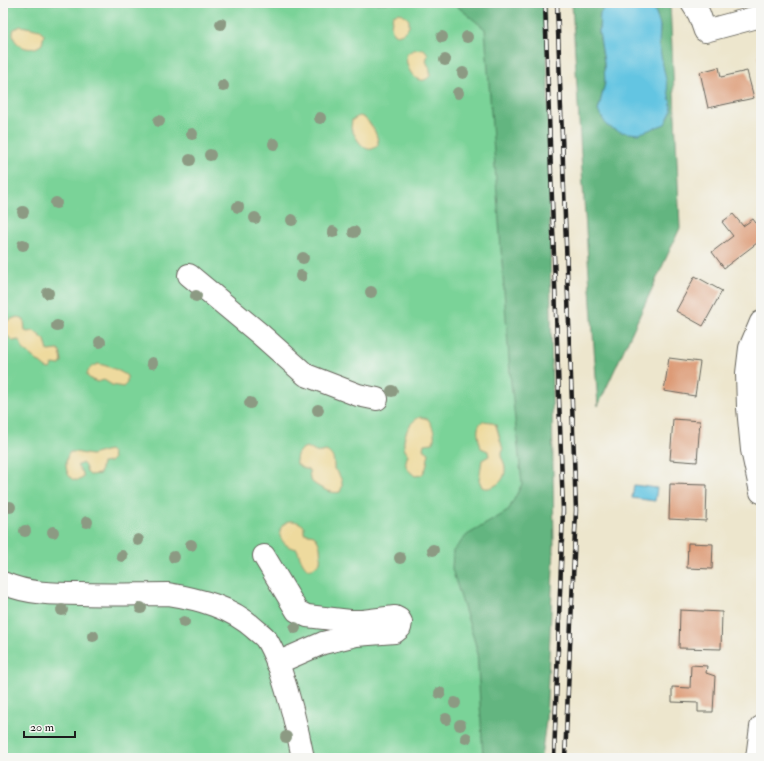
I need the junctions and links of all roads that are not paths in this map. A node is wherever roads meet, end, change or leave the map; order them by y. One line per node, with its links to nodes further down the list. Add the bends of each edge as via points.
1 (692, 3): 2 (street, via 705,31)
2 (761, 16)
3 (189, 275): 5 (street, via 306,375)
4 (761, 322): 6 (street, via 750,348 747,373 752,450)
5 (377, 400)
6 (761, 492)
7 (264, 556): 9 (street, via 297,611 307,616 350,621 395,618 401,622 400,628 395,632 356,635 323,643)
8 (3, 583): 9 (street, via 30,592 168,594 187,597 217,606 245,620 266,638)
9 (277, 662): 11 (street, via 297,726)
10 (761, 727): 12 (street)
11 (302, 758)
12 (757, 758)

